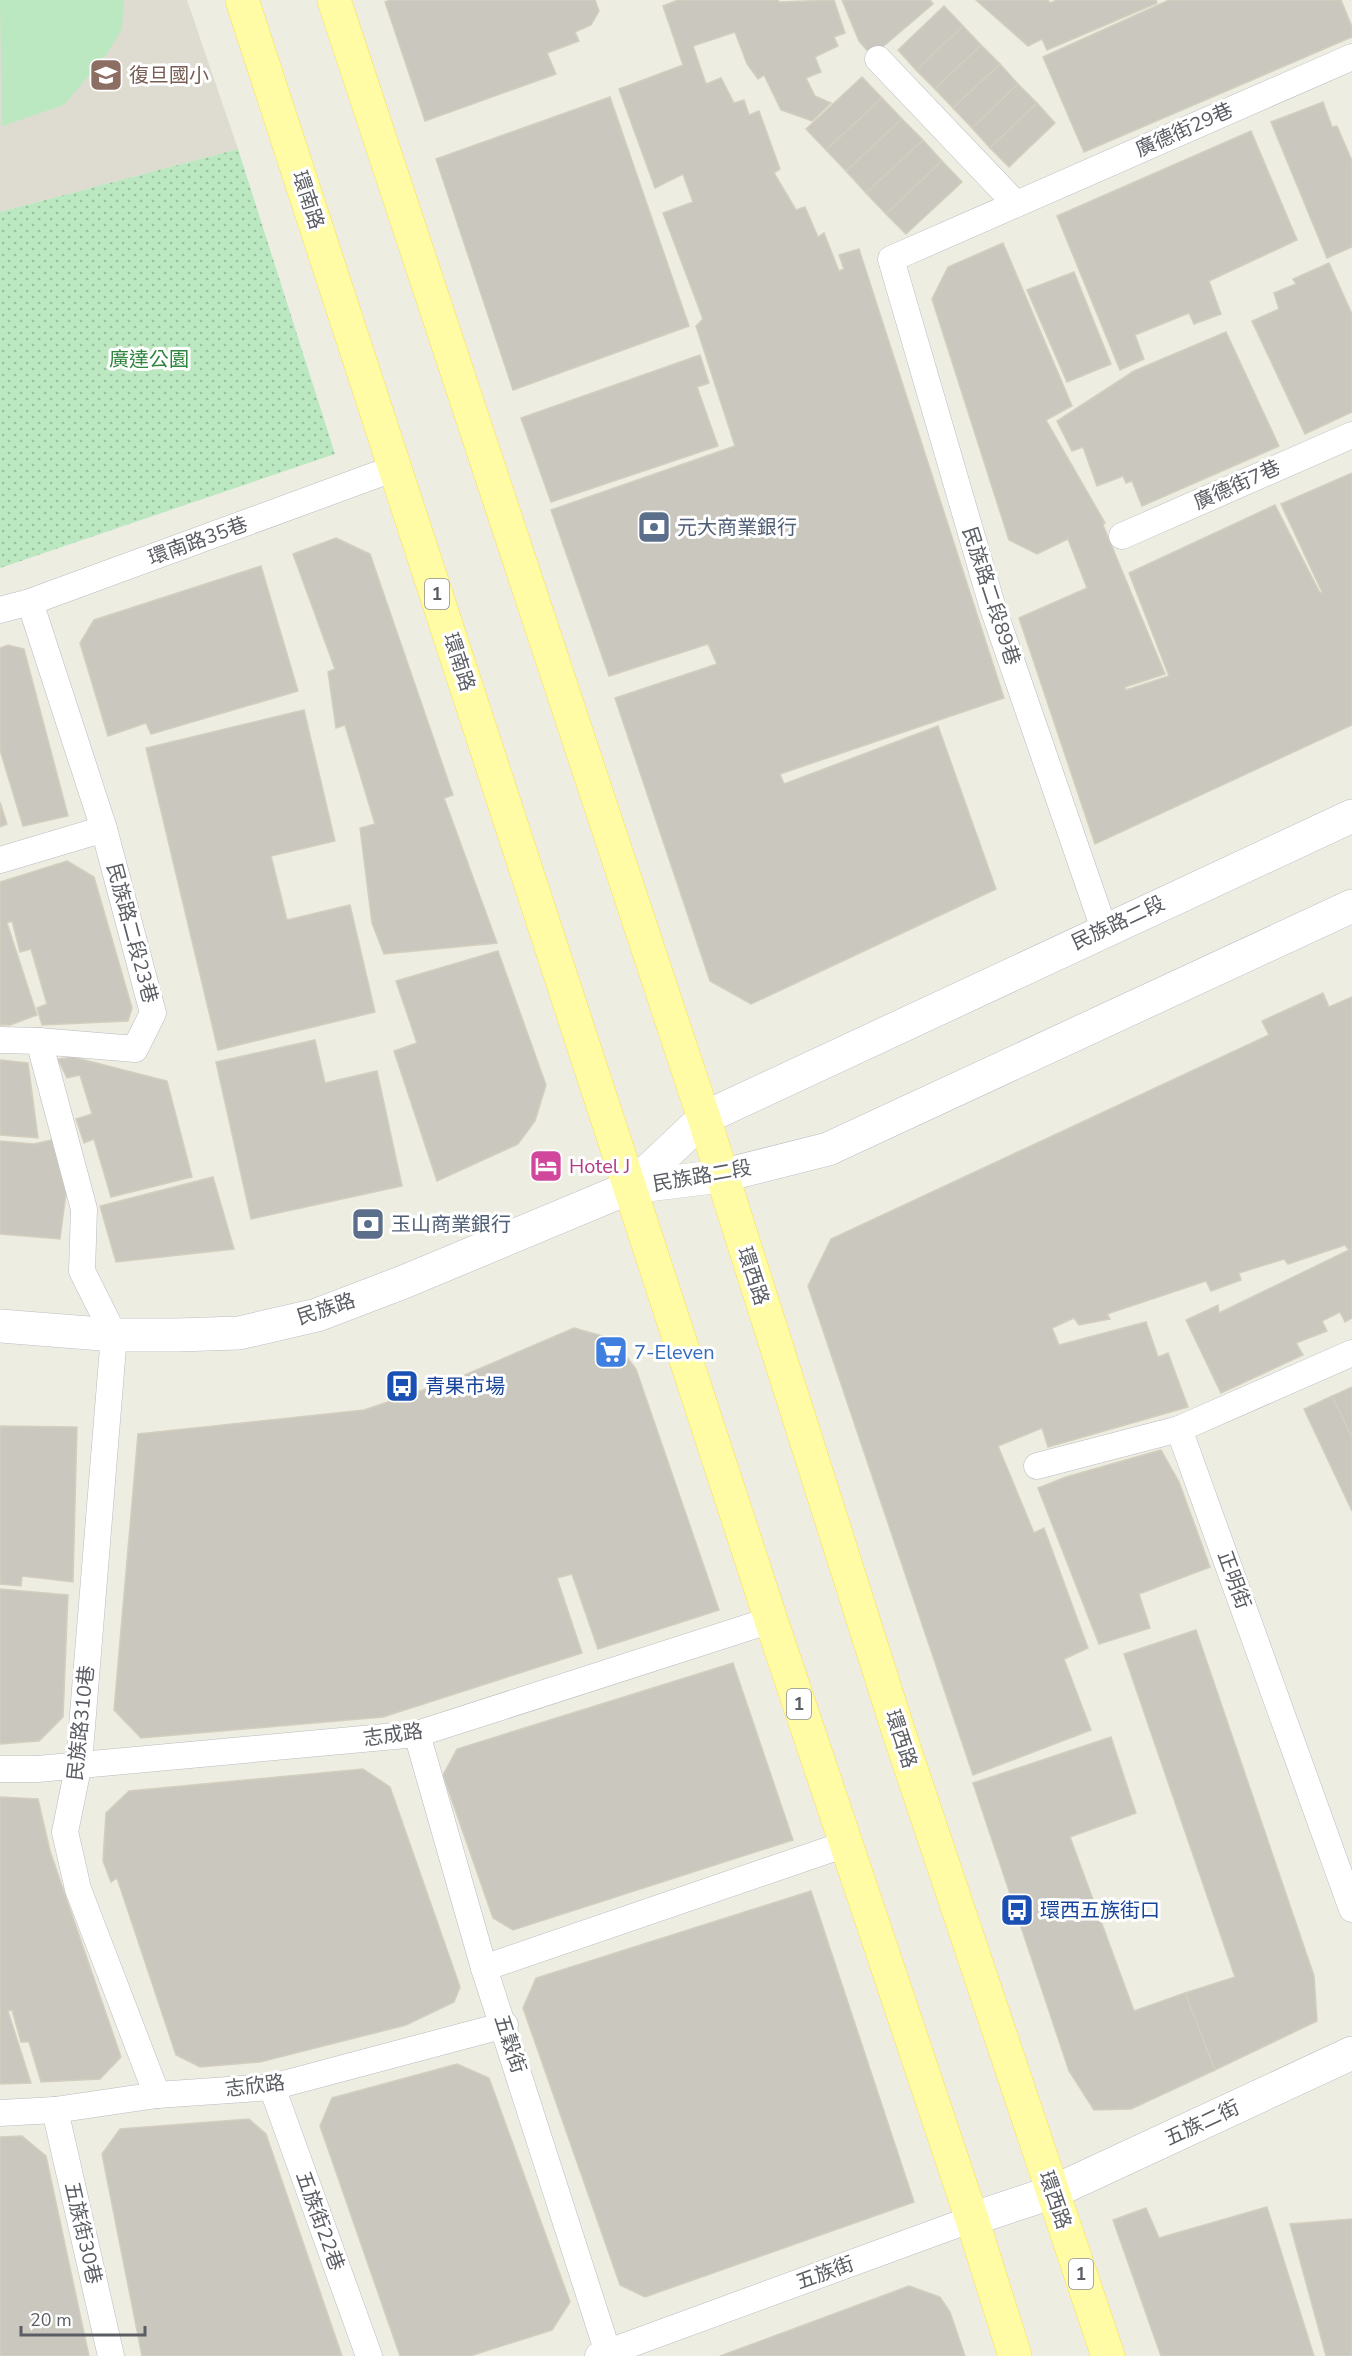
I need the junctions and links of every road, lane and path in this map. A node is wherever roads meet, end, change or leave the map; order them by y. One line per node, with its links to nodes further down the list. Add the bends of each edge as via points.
1 (242, 0): 8 (main road, 環南路 / 1)
2 (334, 0): 19 (main road, 1)
3 (1352, 57): 5 (lane, 廣德街29巷)
4 (878, 59): 5 (lane)
5 (1016, 204): 6 (lane, 廣德街29巷)
6 (891, 259): 16 (lane, 民族路二段89巷, via 992,605)
7 (1352, 435): 9 (lane, 廣德街7巷)
8 (395, 468): 10 (lane, 環南路35巷); 21 (main road, 環南路 / 1)
9 (1122, 536)
10 (30, 602): 11 (lane, 環南路35巷); 13 (lane, 民族路二段23巷)
11 (0, 610)
12 (1352, 816): 16 (main road, 民族路二段)
13 (104, 828): 14 (lane); 18 (lane, 民族路二段23巷, via 153,1013 135,1049)
14 (0, 860)
15 (1352, 906): 20 (main road, 民族路二段, via 828,1149)
16 (1104, 929): 19 (main road, 民族路二段)
17 (0, 1040): 18 (lane)
18 (39, 1041): 23 (lane, via 84,1209 82,1271)
19 (704, 1118): 20 (main road, 環西路 / 1); 21 (main road, 民族路二段)
20 (721, 1176): 21 (main road, 民族路二段); 40 (main road, 環西路 / 1, via 899,1733)
21 (631, 1187): 23 (main road, 民族路, via 317,1314 239,1333); 27 (main road, 1)
22 (0, 1326): 23 (main road, 民族路)
23 (114, 1335): 29 (lane, 民族路310巷)
24 (1352, 1353): 25 (lane)
25 (1179, 1429): 26 (lane); 32 (lane, 正明街)
26 (1037, 1466)
27 (771, 1620): 28 (lane, 志成路); 31 (main road, 1)
28 (417, 1734): 29 (lane, 志成路); 33 (lane, 五穀街)
29 (79, 1763): 30 (lane, 志成路); 37 (lane, 民族路310巷, via 65,1832 78,1889)
30 (0, 1769)
31 (846, 1844): 33 (lane); 41 (main road, 1)
32 (1352, 1909)
33 (484, 1968): 34 (lane, 五穀街)
34 (505, 2025): 36 (lane, 志欣路); 42 (lane, 五穀街)
35 (1352, 2053): 40 (main road, 五族二街)
36 (272, 2087): 37 (lane, 志欣路); 44 (lane, 五族街22巷)
37 (157, 2095): 38 (lane, 志欣路)
38 (55, 2110): 39 (lane, 志欣路); 43 (lane, 五族街30巷)
39 (0, 2113)
40 (1053, 2192): 41 (main road, 五族街); 46 (main road, 環西路 / 1)
41 (972, 2219): 42 (lane, 五族街); 45 (main road, 1)
42 (605, 2355)
43 (111, 2356)
44 (369, 2356)
45 (1015, 2356)
46 (1108, 2356)

